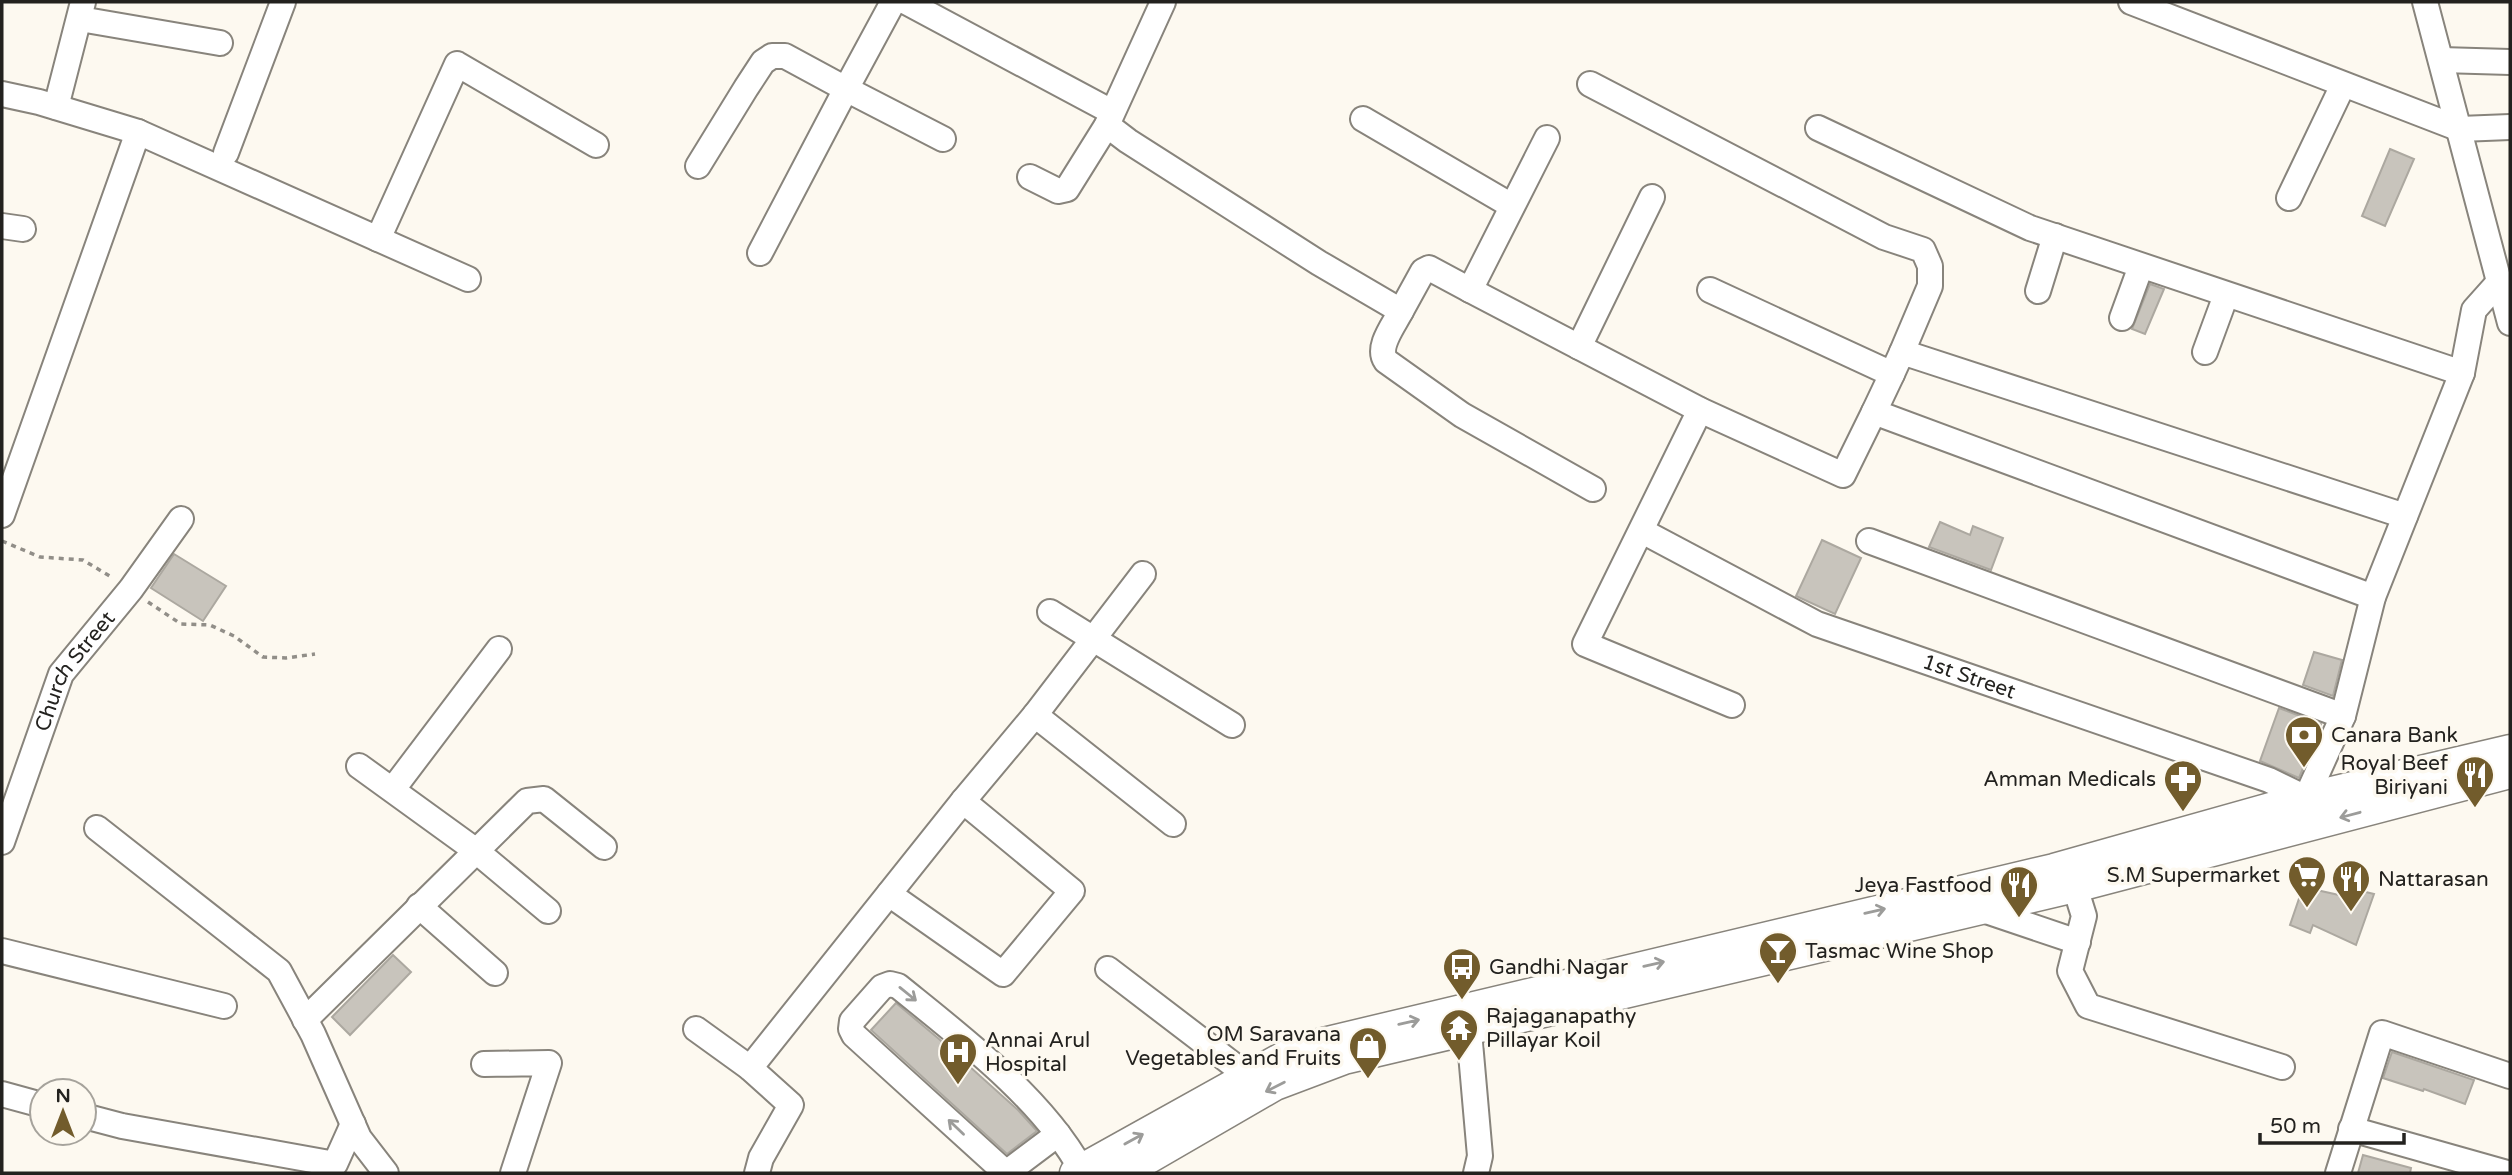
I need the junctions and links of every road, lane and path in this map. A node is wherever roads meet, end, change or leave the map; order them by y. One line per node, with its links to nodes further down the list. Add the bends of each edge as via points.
1 (283, 2): 25 (street)
2 (893, 2): 13 (street)
3 (906, 2): 16 (street)
4 (1163, 2): 16 (street)
5 (2425, 2): 9 (street)
6 (2137, 3): 12 (street)
7 (81, 10): 8 (street); 15 (street)
8 (220, 43)
9 (2441, 60): 10 (street); 20 (street)
10 (2510, 62)
11 (1590, 84): 46 (street, via 1884,237 1923,250 1930,266 1930,286)
12 (2343, 85): 20 (street); 29 (street)
13 (846, 89): 23 (street); 26 (street, via 785,56 772,56 763,62); 34 (street)
14 (2, 94): 15 (street)
15 (56, 107): 21 (street)
16 (1109, 119): 27 (street, via 1067,189 1058,191); 42 (street, via 1139,148)
17 (1363, 119): 30 (street)
18 (2510, 127): 20 (street)
19 (1818, 128): 31 (street)
20 (2460, 129): 33 (street)
21 (138, 132): 32 (street); 51 (street)
22 (1547, 138): 30 (street)
23 (943, 139)
24 (596, 145): 32 (street, via 457,64)
25 (226, 153)
26 (698, 166)
27 (1030, 177)
28 (1652, 197): 44 (street)
29 (2289, 198)
30 (1512, 206): 37 (street)
31 (2055, 236): 35 (street); 39 (street)
32 (378, 239): 36 (street)
33 (2499, 239): 41 (street)
34 (760, 253)
35 (2141, 266): 40 (street); 43 (street)
36 (468, 279)
37 (1469, 290): 42 (street, via 1429,268); 44 (street)
38 (1710, 290): 46 (street)
39 (2038, 292)
40 (2226, 295): 45 (street); 47 (street)
41 (2506, 303): 47 (street, via 2474,310)
42 (1401, 311): 50 (street, via 1382,348 1386,361 1462,415)
43 (2122, 318)
44 (1579, 347): 48 (street)
45 (2205, 352)
46 (1897, 363): 49 (street); 52 (street)
47 (2462, 373): 52 (street)
48 (1700, 410): 49 (street, via 1843,475); 54 (street)
49 (1874, 412): 59 (street)
50 (1593, 489)
51 (2, 515)
52 (2406, 516): 59 (street)
53 (181, 519): 58 (street, Church Street)
54 (1642, 531): 64 (street, via 1585,644); 73 (street, 1st Street, via 1817,624 2269,780)
55 (2, 541): 58 (path, via 40,557 83,560)
56 (1869, 541): 66 (street)
57 (1143, 574): 61 (street)
58 (131, 589): 63 (path, via 181,624 210,625 263,657); 76 (street, Church Street, via 61,674)
59 (2373, 597): 66 (street)
60 (1050, 612): 61 (street)
61 (1094, 640): 65 (street); 67 (street)
62 (499, 649): 71 (street)
63 (315, 654)
64 (1732, 705)
65 (1035, 715): 72 (street); 74 (street)
66 (2343, 716): 73 (street)
67 (1232, 725)
68 (2510, 750): 73 (main road)
69 (359, 766): 71 (street)
70 (2510, 773): 73 (main road, one-way to 73)
71 (393, 789): 78 (street)
72 (963, 801): 80 (street); 80 (street, via 1072,891 1003,974)
73 (2310, 811): 79 (main road); 90 (main road, one-way to 73, via 2053,869)
74 (1173, 824)
75 (97, 828): 89 (street, via 279,971)
76 (2, 842)
77 (604, 847): 78 (street, via 544,799 527,801)
78 (475, 850): 81 (street); 83 (street)
79 (2075, 887): 82 (main road); 84 (street, via 2084,916)
80 (889, 894): 94 (street)
81 (419, 906): 87 (street); 89 (street)
82 (1980, 909): 84 (street); 90 (main road)
83 (548, 911)
84 (2078, 942): 93 (street, via 2070,971 2088,1006)
85 (2, 951): 88 (street)
86 (1108, 969): 95 (street)
87 (495, 973)
88 (223, 1006)
89 (305, 1020): 100 (street)
90 (1465, 1020): 95 (main road, one-way to 90, via 1298,1049); 108 (main road, one-way to 108, via 1275,1085); 109 (street, via 1480,1156)
91 (696, 1029): 94 (street)
92 (484, 1064): 105 (street, via 549,1063)
93 (2282, 1067)
94 (750, 1069): 106 (street, via 791,1105)
95 (1248, 1076): 103 (main road, one-way to 95)
96 (2510, 1076): 101 (street, via 2382,1033)
97 (2, 1094): 98 (street)
98 (28, 1101)
99 (98, 1120): 100 (street, via 335,1164)
100 (354, 1124): 104 (street)
101 (2351, 1129): 110 (street); 111 (street)
102 (1058, 1134): 103 (street, via 1069,1146); 107 (street); 107 (street, one-way to 102, via 854,1035 852,1021 882,987 898,986 955,1032 1030,1100)
103 (1078, 1171)
104 (386, 1173)
105 (513, 1173)
106 (757, 1173)
107 (1006, 1173)
108 (1123, 1173)
109 (1476, 1173)
110 (2338, 1173)
111 (2507, 1173)

